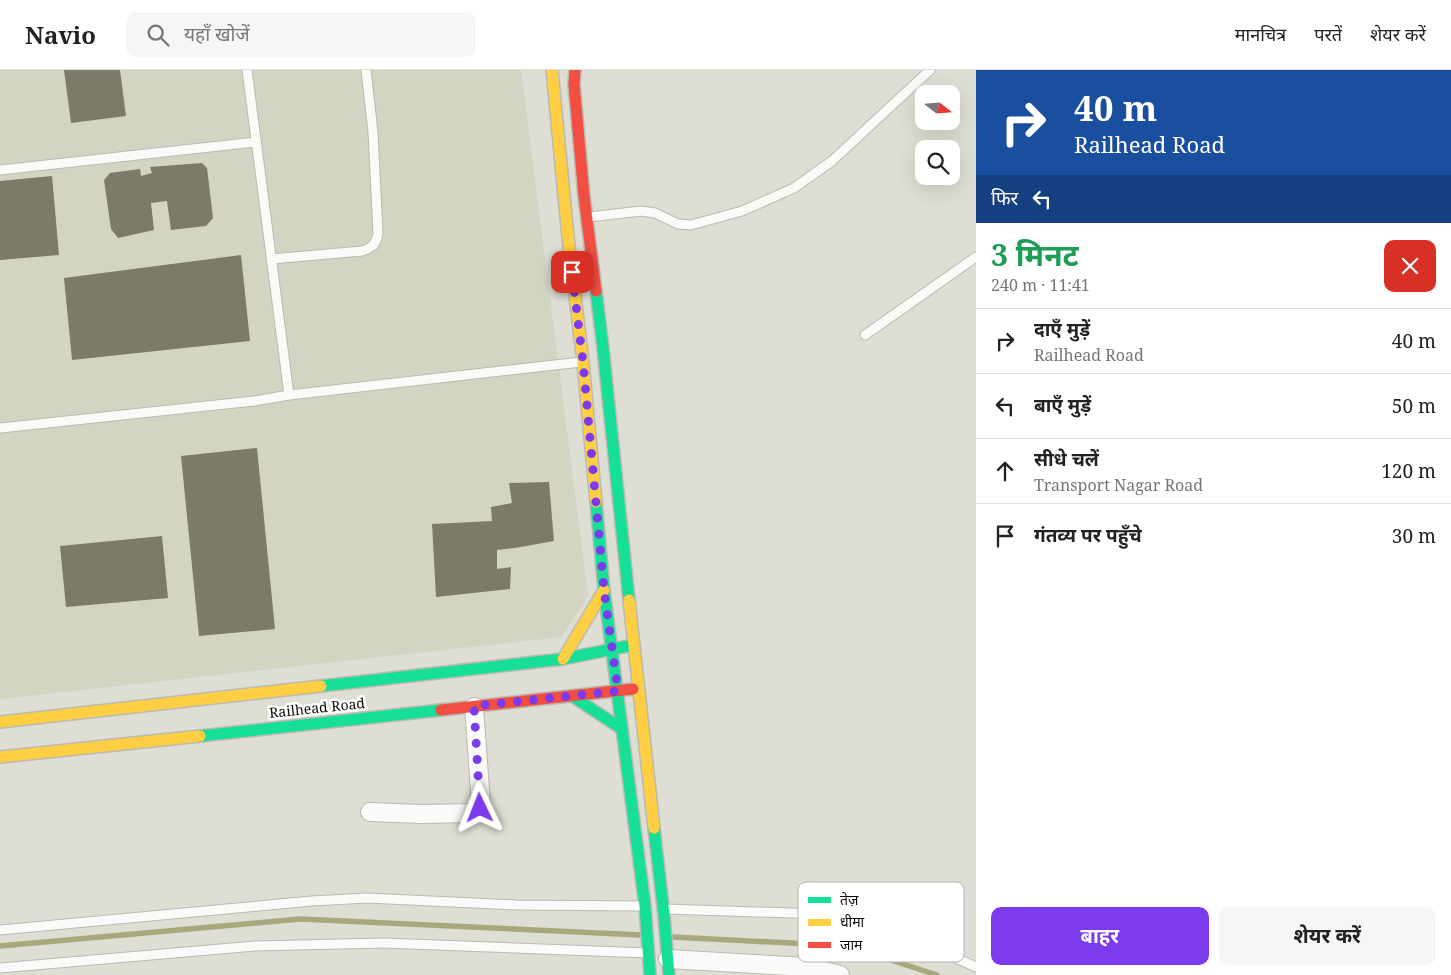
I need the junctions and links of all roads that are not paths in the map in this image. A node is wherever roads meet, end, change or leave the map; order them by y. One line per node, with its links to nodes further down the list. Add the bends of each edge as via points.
1 (247, 70): 6 (lane)
2 (366, 70): 10 (lane, via 378,234 373,246 362,251)
3 (552, 70): 12 (main road)
4 (576, 70): 8 (main road, via 574,84)
5 (930, 70): 8 (lane, via 832,161 794,188 742,211 691,225 678,224 655,213 641,211)
6 (256, 142): 7 (lane); 10 (lane)
7 (0, 170)
8 (586, 217): 16 (main road, via 603,348)
9 (976, 257): 11 (lane)
10 (271, 260): 13 (lane)
11 (865, 335)
12 (583, 362): 13 (lane); 15 (main road)
13 (289, 395): 14 (lane)
14 (0, 428)
15 (604, 590): 17 (main road); 18 (main road)
16 (633, 645): 17 (main road, Railhead Road); 19 (main road)
17 (612, 649): 18 (main road, Railhead Road); 20 (main road)
18 (563, 659): 23 (main road, Railhead Road)
19 (638, 688): 20 (main road, Railhead Road); 28 (main road)
20 (618, 691): 21 (main road, Railhead Road); 24 (main road)
21 (572, 696): 22 (main road, Railhead Road); 24 (main road)
22 (474, 706): 25 (main road, Railhead Road); 26 (street, via 481,804 478,811)
23 (0, 722)
24 (622, 729): 27 (main road)
25 (0, 757)
26 (370, 812)
27 (645, 910): 30 (lane, via 367,898 312,900); 31 (main road)
28 (663, 912): 29 (lane); 32 (main road)
29 (798, 914)
30 (0, 930)
31 (648, 951): 35 (lane, via 383,943 255,946); 36 (main road)
32 (668, 961): 37 (street, via 807,967)
33 (964, 962): 34 (lane)
34 (976, 967)
35 (0, 968)
36 (650, 975)
37 (840, 975)

